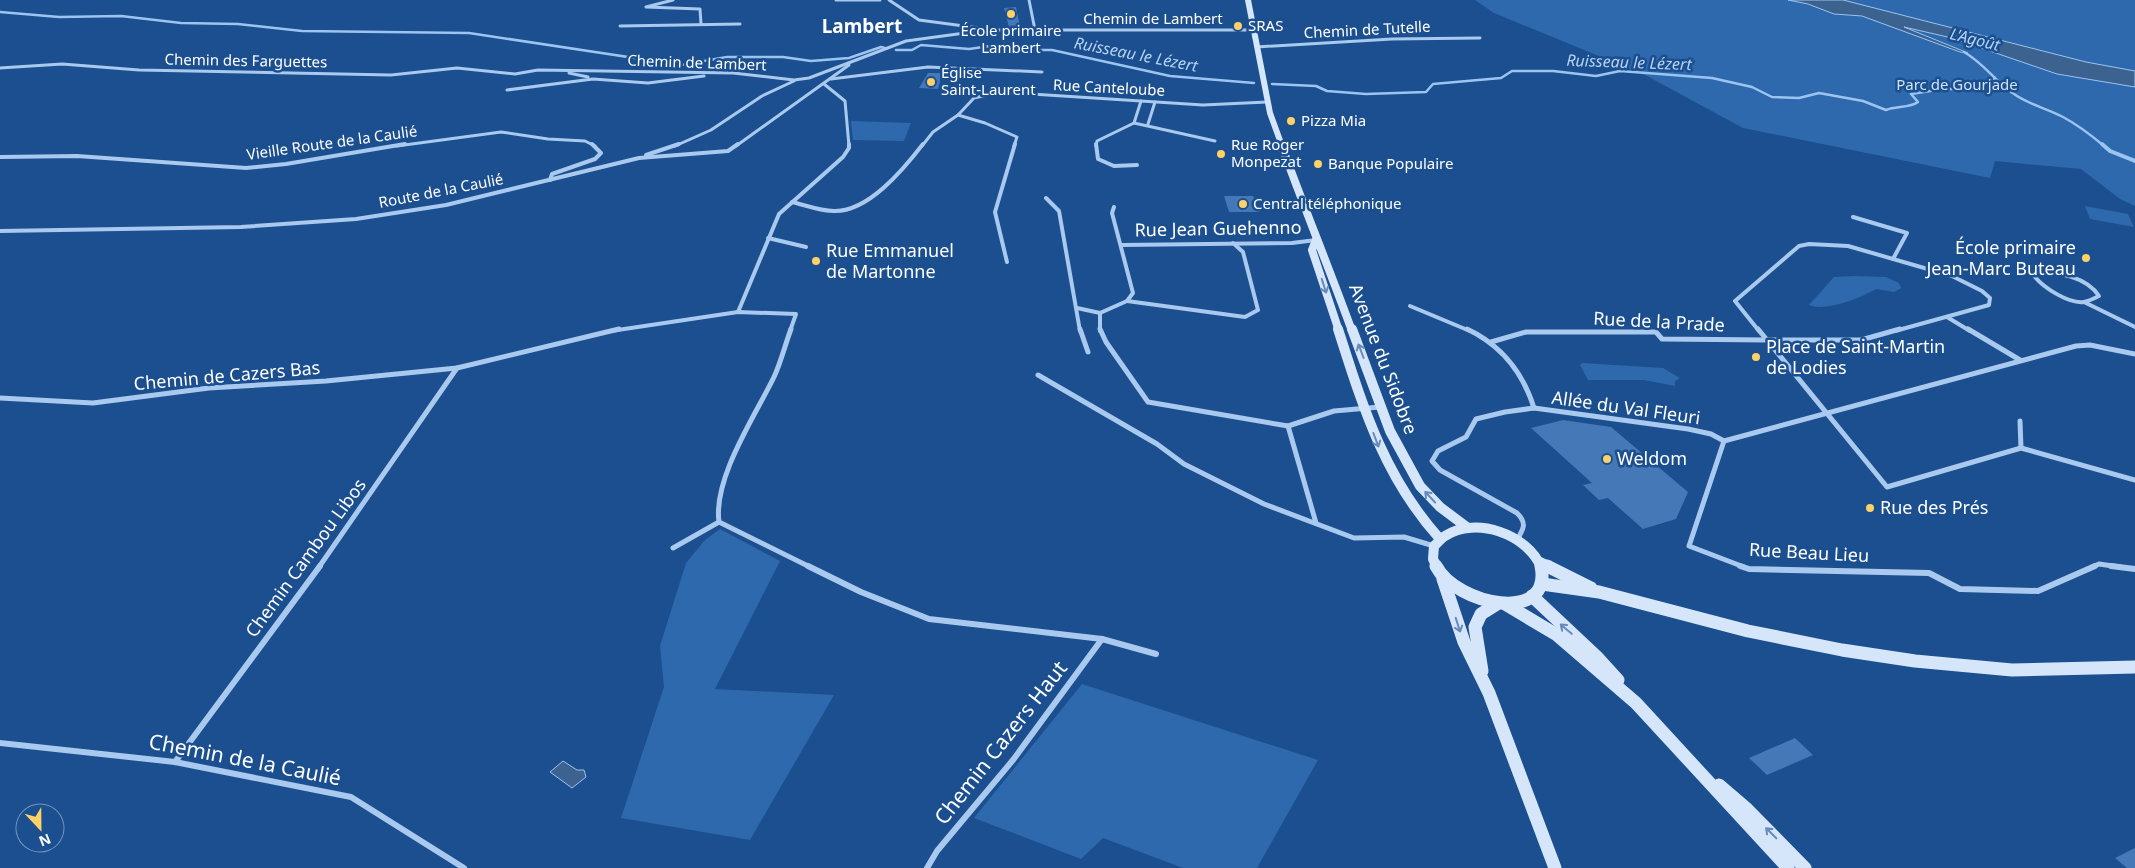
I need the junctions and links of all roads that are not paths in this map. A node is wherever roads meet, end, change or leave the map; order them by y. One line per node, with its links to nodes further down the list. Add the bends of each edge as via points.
1 (673, 0): 7 (street, via 646,7 700,9)
2 (836, 0): 3 (street)
3 (880, 0)
4 (889, 0): 10 (street, via 920,20)
5 (1029, 0): 11 (street)
6 (1248, 0): 12 (main road, Avenue du Sidobre)
7 (701, 24): 8 (street); 9 (street)
8 (740, 24)
9 (620, 26)
10 (987, 30): 11 (street, Chemin de Lambert); 15 (street, Chemin de Lambert, via 906,41)
11 (1035, 30): 12 (street, Chemin de Lambert)
12 (1254, 30): 14 (main road, Avenue du Sidobre)
13 (1480, 38): 14 (street, Chemin de Tutelle, via 1392,39)
14 (1256, 47): 28 (main road, Avenue du Sidobre)
15 (854, 61): 22 (street, Route de la Caulié); 23 (street, Chemin de Lambert, via 809,78)
16 (0, 68): 18 (street, Chemin des Farguettes, via 62,64 290,74 391,75 457,68)
17 (550, 70): 18 (street, Chemin de Lambert, via 515,74); 20 (street, Chemin de Lambert); 21 (street)
18 (492, 72)
19 (1042, 72): 22 (street, via 928,67)
20 (719, 73): 21 (street, via 648,82); 23 (street, Chemin de Lambert)
21 (593, 79): 25 (street)
22 (831, 79): 24 (street, Route de la Caulié)
23 (794, 80): 34 (street, via 762,96 711,130)
24 (824, 84): 34 (street, Route de la Caulié, via 728,151); 38 (street, via 845,101 849,148 843,158)
25 (507, 90)
26 (1141, 101): 27 (street, Rue Canteloube); 29 (street, Rue Canteloube, via 1001,92 974,98); 30 (street)
27 (1155, 102): 28 (street, Rue Canteloube, via 1203,105); 31 (street)
28 (1267, 102): 43 (main road, Avenue du Sidobre)
29 (958, 115): 38 (street, Rue Canteloube, via 933,132 908,164 864,204 834,211); 48 (street, via 1017,137 995,212)
30 (1134, 123): 31 (street); 35 (street, via 1097,141 1095,149 1098,159 1114,166)
31 (1148, 124): 32 (street, via 1158,130)
32 (1215, 141)
33 (0, 157): 36 (street, Vieille Route de la Caulié, via 77,156 246,168 501,132 585,141 596,146 601,153 594,159 552,174)
34 (639, 158): 36 (street, Route de la Caulié)
35 (1137, 164)
36 (550, 180): 41 (street, Route de la Caulié, via 424,209 304,224)
37 (1046, 198): 52 (street, via 1059,211)
38 (792, 202): 42 (street, via 779,214)
39 (1114, 207): 45 (street, via 1112,213)
40 (1853, 217): 47 (street, via 1906,233)
41 (0, 231)
42 (768, 238): 46 (street); 53 (street)
43 (1316, 240): 44 (street, Rue Jean Guehenno); 65 (main road, Avenue du Sidobre, one-way to 43, via 1330,268); 66 (main road, Avenue du Sidobre, one-way to 66, via 1312,250)
44 (1233, 243): 45 (street, Rue Jean Guehenno); 49 (street, via 1243,252 1258,310 1244,317)
45 (1121, 245): 49 (street, via 1133,293)
46 (806, 246)
47 (1893, 259): 55 (street, Rue de la Prade, via 1952,276 1990,298 1989,305); 57 (street, via 1848,246 1799,246 1735,301)
48 (1007, 262)
49 (1127, 301): 54 (street)
50 (2084, 302): 50 (street, via 2099,296 2097,291 2064,275 2036,272 2041,284 2071,300); 56 (street)
51 (1410, 306): 58 (street)
52 (1078, 308): 54 (street); 59 (street, via 1081,338)
53 (738, 312): 62 (street, Chemin de Cazers Bas, via 597,333); 74 (street, Chemin de Cazers Bas, via 796,314 775,375 742,434 717,506)
54 (1100, 313): 70 (street, via 1100,332 1148,402)
55 (1947, 318): 57 (street, Rue de la Prade, via 1861,340); 61 (street)
56 (2135, 327)
57 (1767, 340): 58 (street, Rue de la Prade, via 1662,339 1656,332 1526,332); 68 (street)
58 (1491, 342): 67 (street, via 1514,364 1530,392)
59 (1088, 352)
60 (2135, 354): 61 (street, via 2082,345)
61 (2020, 360): 68 (street)
62 (457, 368): 64 (street, Chemin de Cazers Bas, via 209,388 93,403); 93 (street, Chemin Cambou Libos, via 347,528)
63 (1038, 375): 75 (street, via 1157,444 1184,464 1264,504)
64 (0, 398)
65 (1380, 407): 66 (street); 76 (main road, Avenue du Sidobre, one-way to 65, via 1440,507 1420,486)
66 (1364, 408): 70 (street, via 1334,412); 78 (main road, Avenue du Sidobre, one-way to 78, via 1382,457)
67 (1534, 408): 71 (street, Allée du Val Fleuri, via 1688,429 1711,434); 77 (street, Allée du Val Fleuri, via 1515,409 1476,419 1466,437 1438,451 1432,461 1440,470 1518,513 1525,527)
68 (1826, 413): 71 (street); 72 (street, via 1887,487)
69 (2020, 422): 72 (street)
70 (1288, 426): 75 (street)
71 (1724, 441): 81 (street, Rue Beau Lieu, via 1689,546 1749,569 1929,573 1960,589 2038,591 2098,564)
72 (2020, 448): 73 (street)
73 (2135, 480)
74 (719, 522): 79 (street); 87 (street, via 862,592 928,619)
75 (1316, 523): 78 (street, via 1354,538 1404,537)
76 (1468, 528): 77 (main road, via 1502,532); 78 (main road, via 1447,533)
77 (1517, 540): 80 (main road)
78 (1437, 542): 82 (main road, via 1434,562)
79 (673, 548)
80 (1540, 562): 83 (main road, via 1544,573); 84 (main road)
81 (2135, 569)
82 (1443, 579): 86 (main road, via 1467,596); 90 (main road, one-way to 90, via 1464,642)
83 (1542, 584): 84 (main road); 85 (main road)
84 (1599, 592): 89 (main road, via 1748,631 1915,661 2012,670)
85 (1532, 596): 86 (main road, via 1523,601); 91 (main road, one-way to 85, via 1605,664)
86 (1501, 604): 90 (main road, via 1481,614 1476,627); 91 (main road, via 1530,617 1557,635)
87 (1102, 639): 88 (street); 96 (street, Chemin Cazers Haut, via 1037,731 961,826 931,858)
88 (1156, 654)
89 (2135, 667)
90 (1482, 677): 97 (main road)
91 (1636, 703): 94 (main road)
92 (0, 743): 93 (street, Chemin de la Caulié)
93 (174, 762): 95 (street, Chemin de la Caulié, via 351,797)
94 (1693, 763): 98 (main road); 99 (main road, one-way to 94, via 1746,809)
95 (464, 868)
96 (927, 868)
97 (1555, 868)
98 (1788, 868)
99 (1805, 868)

